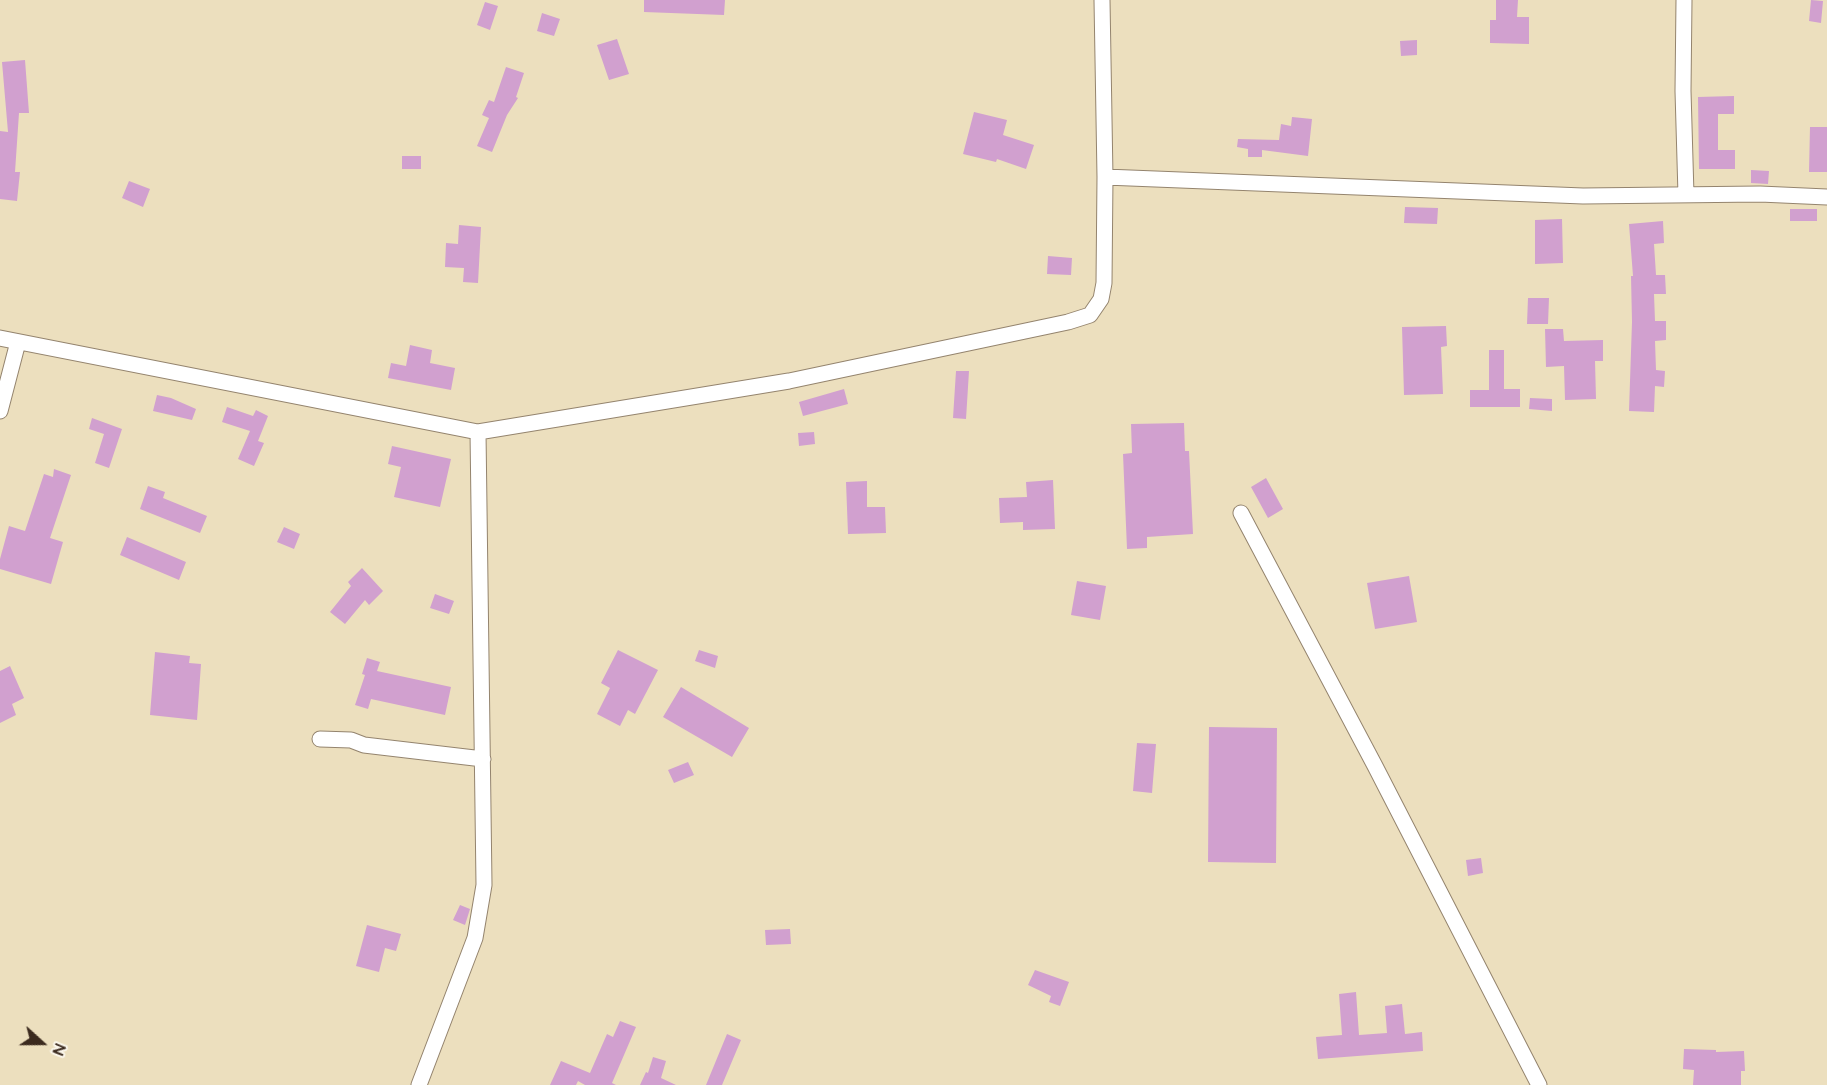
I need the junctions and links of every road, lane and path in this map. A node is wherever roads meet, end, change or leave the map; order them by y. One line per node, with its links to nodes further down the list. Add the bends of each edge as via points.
1 (1102, 0): 3 (street)
2 (1684, 0): 4 (street)
3 (1105, 177): 4 (street, via 1583,196); 9 (street, via 1104,283 1101,299 1090,315 789,381)
4 (1686, 195): 5 (street)
5 (1827, 197)
6 (0, 338): 7 (street)
7 (18, 342): 8 (street); 9 (street)
8 (0, 411)
9 (478, 432): 12 (street)
10 (1241, 513): 14 (street)
11 (320, 739): 12 (street)
12 (483, 759): 13 (street, via 485,860 481,910 475,938)
13 (419, 1085)
14 (1539, 1085)

